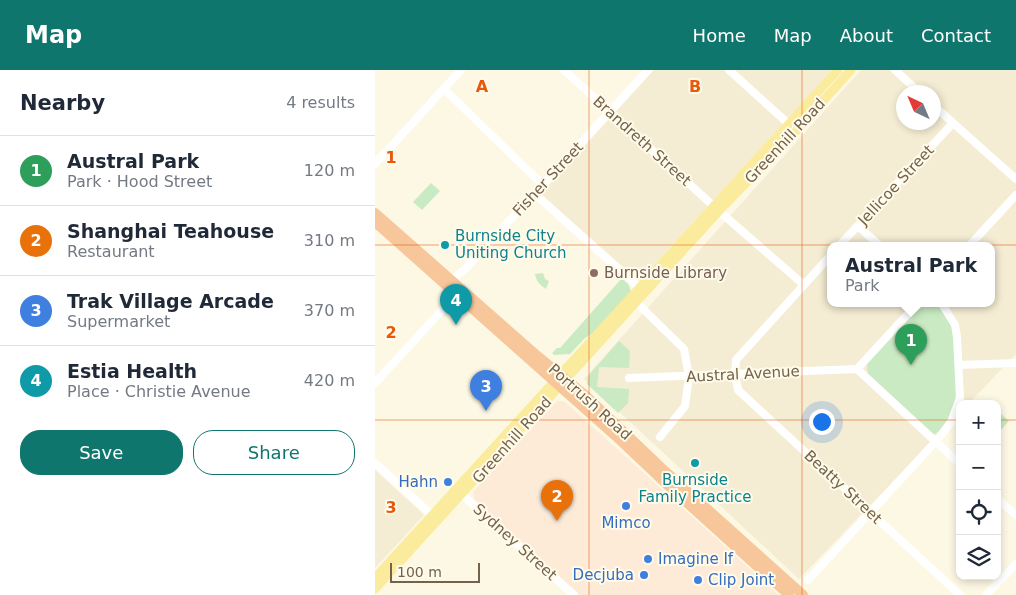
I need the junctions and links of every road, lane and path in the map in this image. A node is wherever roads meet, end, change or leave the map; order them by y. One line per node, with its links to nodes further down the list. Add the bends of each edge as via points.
1 (461, 70): 9 (street)
2 (564, 70): 10 (street, Brandreth Street)
3 (648, 70): 10 (street, Fisher Street)
4 (729, 70): 13 (street)
5 (838, 70): 13 (main road, Greenhill Road)
6 (851, 70): 13 (main road, Greenhill Road)
7 (895, 70): 8 (street)
8 (911, 85)
9 (444, 89): 14 (street); 16 (street)
10 (610, 112): 16 (street, Fisher Street); 19 (street, Brandreth Street)
11 (941, 112): 12 (street)
12 (953, 123): 15 (street); 22 (street, Jellicoe Street)
13 (793, 128): 19 (main road, Greenhill Road)
14 (375, 164)
15 (1016, 179)
16 (543, 185): 17 (street, Fisher Street)
17 (535, 194): 27 (street, Fisher Street); 29 (street)
18 (1016, 195): 25 (street)
19 (717, 209): 28 (street, Brandreth Street); 29 (main road, Greenhill Road)
20 (375, 213): 27 (highway, Portrush Road)
21 (375, 222): 27 (highway, Portrush Road)
22 (858, 226): 23 (street, Jellicoe Street); 24 (street)
23 (843, 242)
24 (876, 242)
25 (973, 242)
26 (827, 259): 28 (street)
27 (449, 283): 30 (highway, Portrush Road); 40 (highway, Portrush Road)
28 (803, 285): 37 (street, via 736,360)
29 (643, 291): 31 (main road, Greenhill Road); 40 (main road, Greenhill Road)
30 (456, 295): 40 (highway, Portrush Road); 41 (street)
31 (637, 303): 38 (street, via 684,349); 40 (main road, Greenhill Road)
32 (914, 307): 36 (street)
33 (944, 307): 35 (street, via 955,325)
34 (1016, 363): 35 (street)
35 (959, 366): 43 (street, via 957,410)
36 (857, 369): 37 (street, Austral Avenue); 43 (street)
37 (735, 374): 38 (street, Austral Avenue); 48 (street, Beatty Street, via 738,390)
38 (689, 377): 39 (street, Austral Avenue); 42 (street, via 685,406)
39 (629, 378)
40 (560, 380): 46 (main road, Greenhill Road); 55 (highway, Portrush Road)
41 (375, 383)
42 (660, 437)
43 (936, 442): 44 (street); 48 (street)
44 (956, 460)
45 (375, 463): 49 (street)
46 (459, 492): 49 (main road, Greenhill Road); 54 (main road, Greenhill Road); 56 (street, Sydney Street)
47 (1001, 502): 50 (street)
48 (870, 513): 53 (street); 57 (street, Beatty Street)
49 (432, 515): 52 (main road, Greenhill Road)
50 (1016, 515)
51 (1016, 564): 58 (street)
52 (375, 578)
53 (808, 580)
54 (375, 589)
55 (796, 594)
56 (573, 595)
57 (960, 595)
58 (986, 595)

